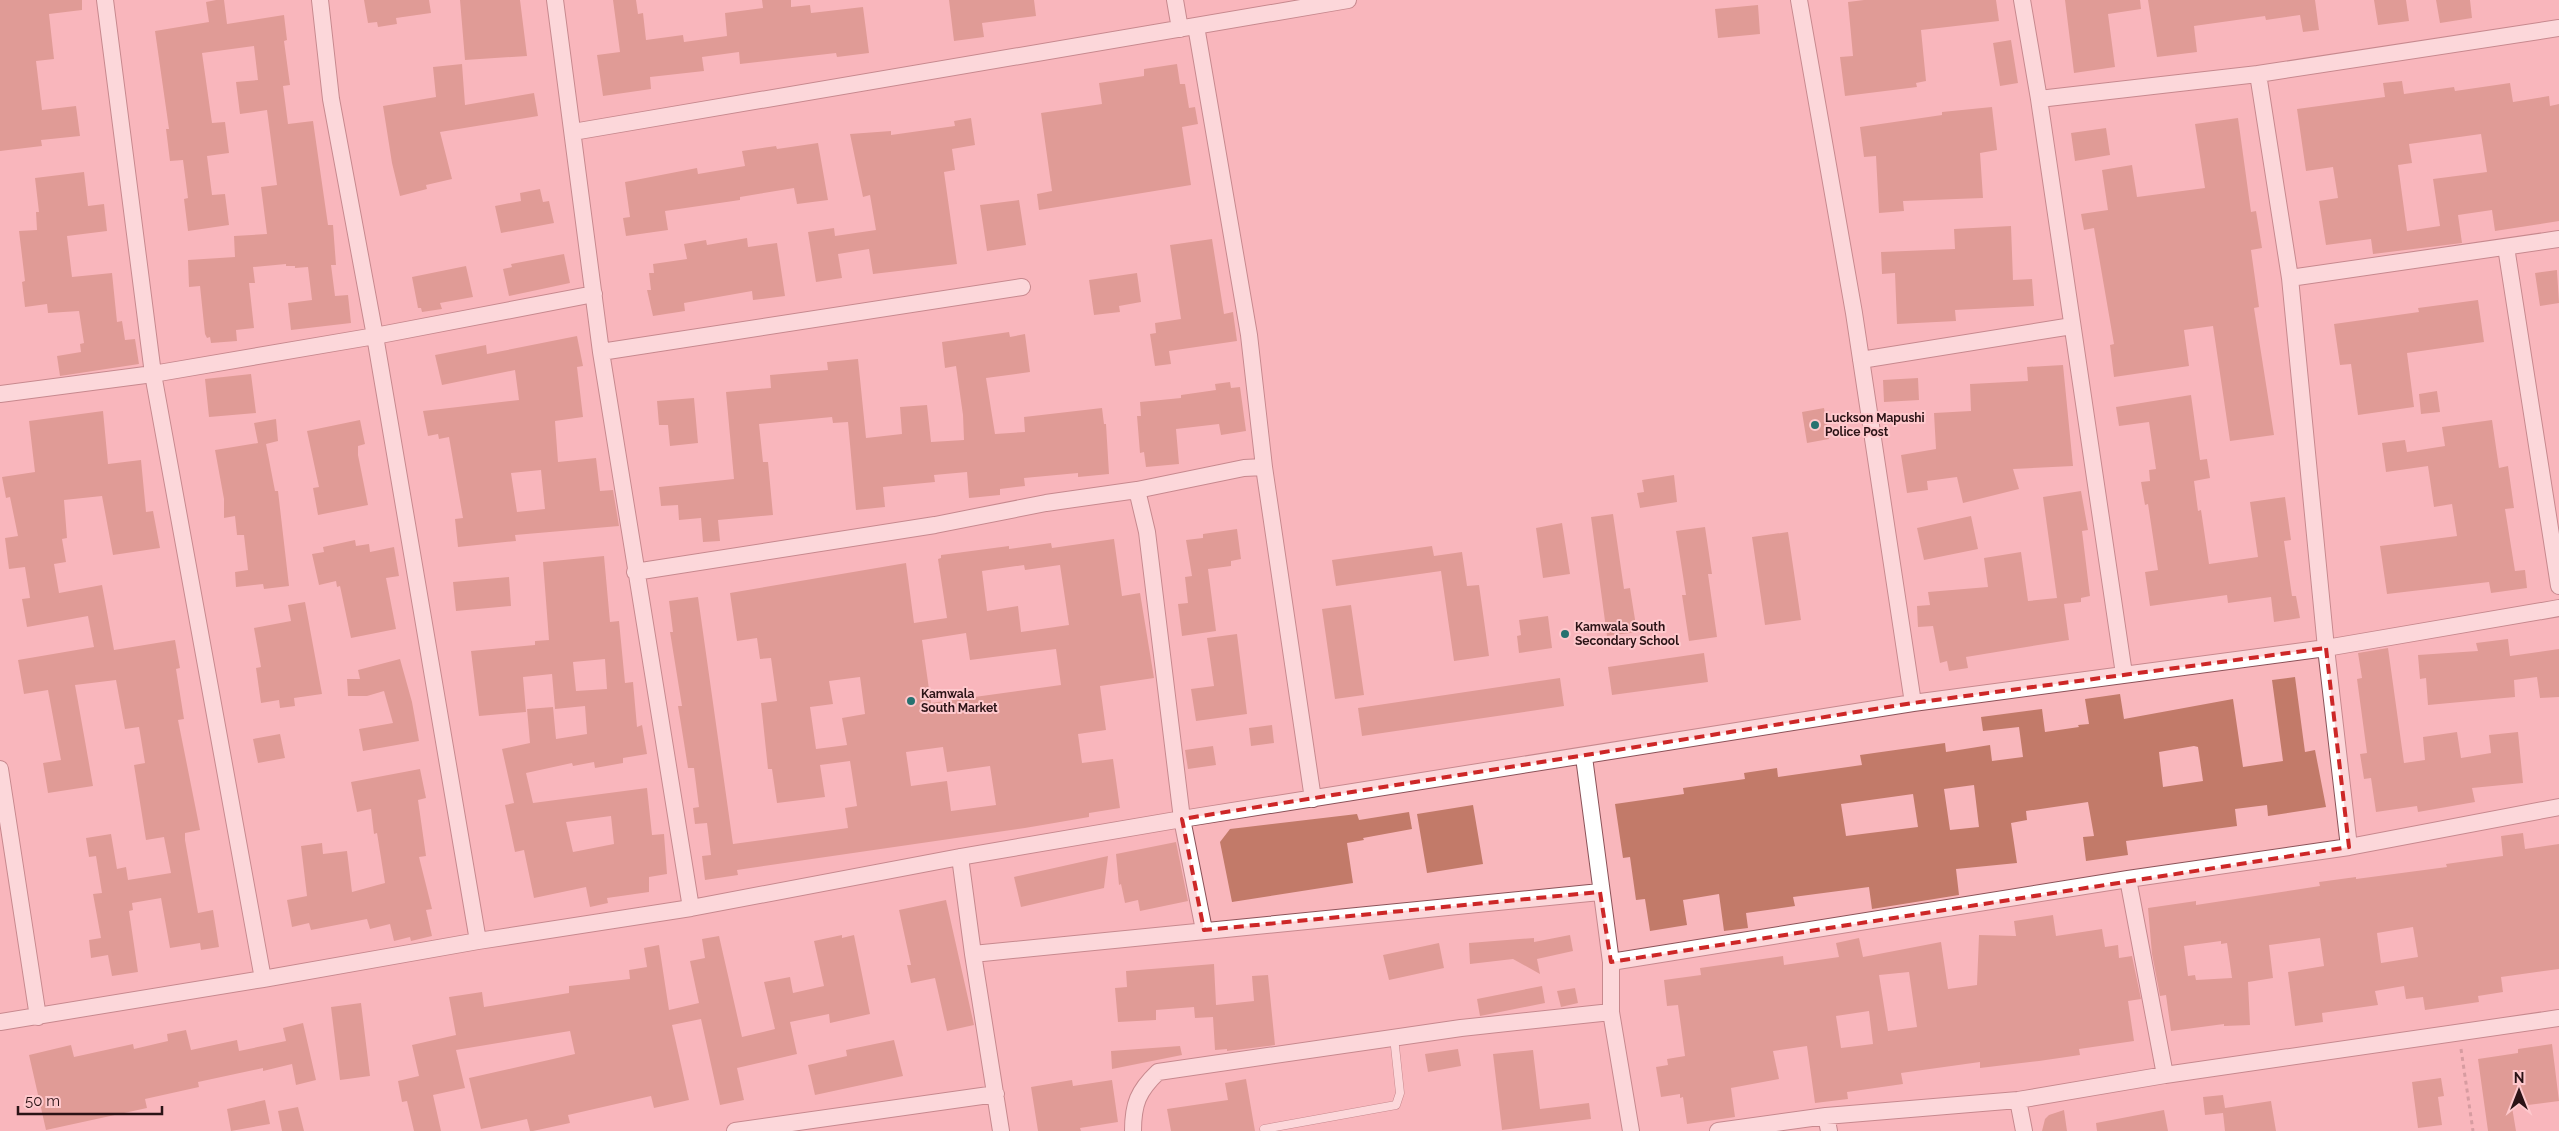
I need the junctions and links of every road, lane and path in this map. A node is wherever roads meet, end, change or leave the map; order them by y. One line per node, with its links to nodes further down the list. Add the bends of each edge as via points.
1 (105, 0): 22 (street)
2 (320, 0): 19 (street, via 331,99)
3 (555, 0): 12 (street)
4 (1175, 0): 8 (street)
5 (1348, 0): 8 (street)
6 (1799, 0): 21 (street)
7 (2022, 0): 11 (street)
8 (1188, 27): 12 (street); 24 (street, via 1249,335)
9 (2559, 28): 10 (street)
10 (2258, 74): 11 (street); 15 (street)
11 (2040, 99): 18 (street)
12 (573, 132): 17 (street)
13 (2559, 239): 14 (street)
14 (2506, 247): 15 (street); 27 (street)
15 (2290, 278): 29 (street)
16 (1022, 287): 20 (street)
17 (594, 294): 19 (street); 20 (street)
18 (2072, 326): 21 (street); 30 (street)
19 (375, 336): 22 (street); 43 (street)
20 (601, 352): 26 (street)
21 (1861, 360): 31 (street)
22 (153, 374): 23 (street); 46 (street)
23 (0, 394)
24 (1264, 467): 25 (street, via 1244,468); 34 (street)
25 (1137, 490): 26 (street); 36 (street, via 1147,532)
26 (635, 572): 41 (street)
27 (2559, 586)
28 (2559, 608): 29 (street)
29 (2326, 648): 30 (street); 37 (street)
30 (2124, 674): 31 (street)
31 (1913, 703): 32 (street)
32 (1584, 757): 34 (street); 40 (street)
33 (0, 768): 48 (street)
34 (1313, 799): 36 (street)
35 (2559, 807): 37 (street)
36 (1182, 819): 38 (street); 42 (street)
37 (2349, 847): 39 (street)
38 (960, 857): 41 (street); 44 (street)
39 (2128, 879): 45 (street); 53 (street)
40 (1600, 892): 42 (street); 45 (street)
41 (691, 908): 43 (street)
42 (1204, 930): 44 (street)
43 (478, 941): 46 (street)
44 (973, 954): 54 (street)
45 (1611, 962): 47 (street)
46 (263, 980): 48 (street)
47 (1611, 1012): 52 (street); 61 (street)
48 (38, 1017): 50 (street)
49 (2559, 1018): 51 (street)
50 (0, 1022)
51 (2459, 1034): 53 (street); 64 (path)
52 (1394, 1038): 57 (lane, via 1400,1093 1396,1105); 60 (street, via 1158,1072 1146,1084 1133,1110)
53 (2165, 1075): 55 (street)
54 (996, 1094): 58 (street); 59 (street)
55 (2018, 1100): 56 (street); 63 (street)
56 (1827, 1123): 62 (street)
57 (1264, 1129)
58 (735, 1131)
59 (1001, 1131)
60 (1133, 1131)
61 (1631, 1131)
62 (1718, 1131)
63 (2024, 1131)
64 (2473, 1131)

